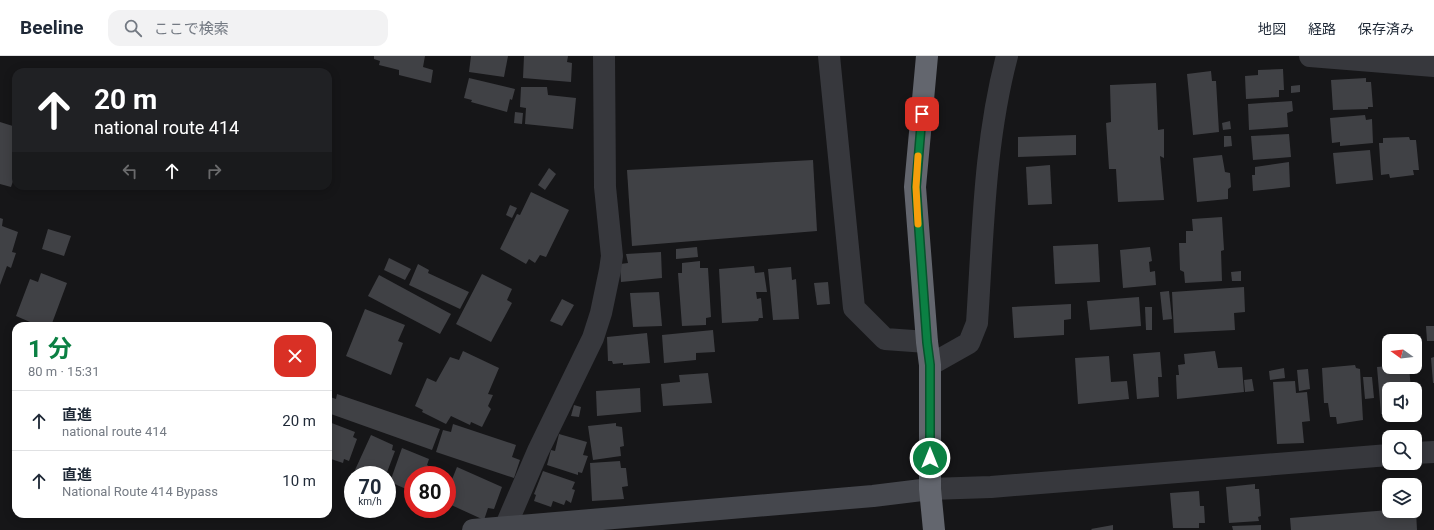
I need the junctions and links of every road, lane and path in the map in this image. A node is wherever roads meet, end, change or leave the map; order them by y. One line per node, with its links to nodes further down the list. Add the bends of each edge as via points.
1 (604, 56): 13 (street, via 605,187 612,256 610,270 593,338 538,451)
2 (829, 56): 7 (street, via 854,308 885,339)
3 (927, 56): 7 (highway, via 916,187)
4 (1007, 56): 8 (street, via 999,86 986,180 977,323 969,343)
5 (1310, 56): 6 (street)
6 (1434, 66)
7 (927, 342): 8 (highway)
8 (930, 365): 12 (highway)
9 (1434, 452): 10 (street)
10 (1422, 453)
11 (1382, 456): 12 (street, via 992,487)
12 (930, 489): 13 (street); 15 (highway)
13 (504, 529): 14 (street)
14 (473, 530)
15 (934, 530)

